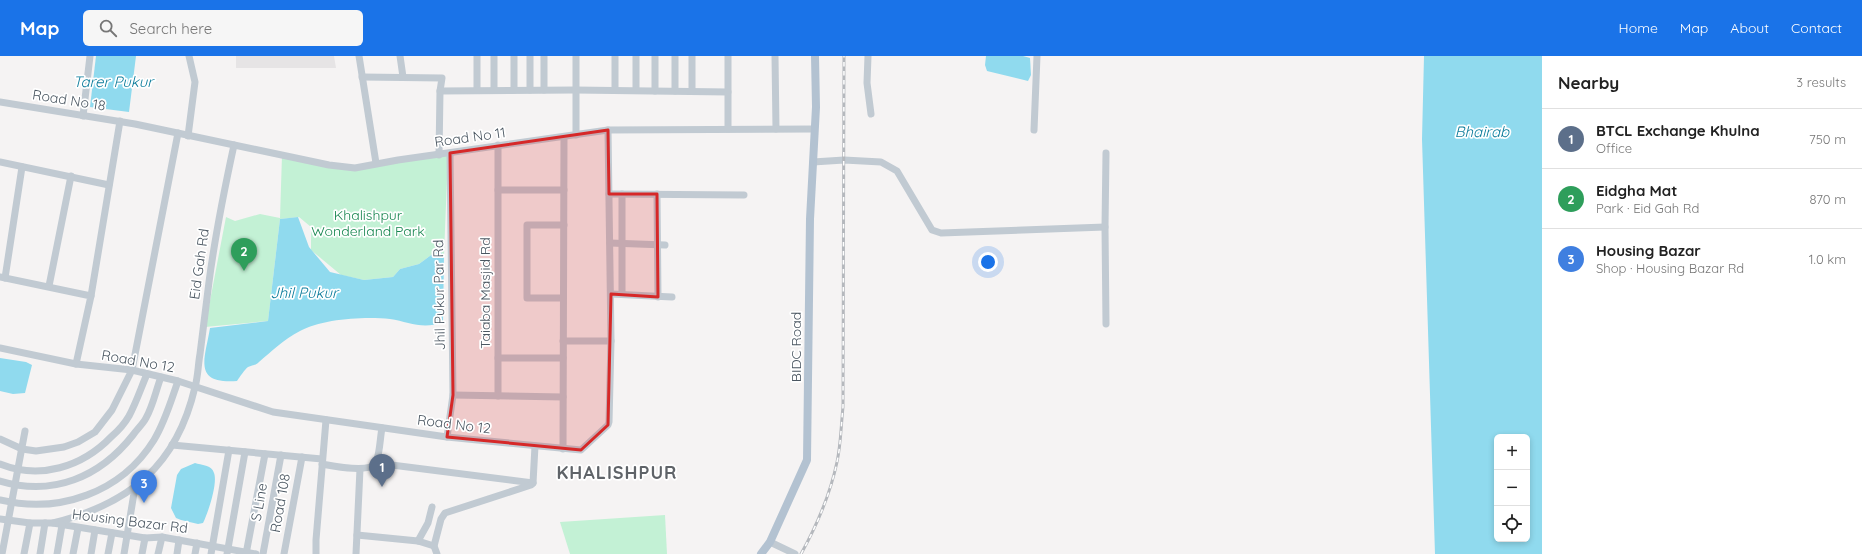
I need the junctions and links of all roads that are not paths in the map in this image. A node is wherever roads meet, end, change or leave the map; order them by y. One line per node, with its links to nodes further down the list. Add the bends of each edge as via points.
1 (90, 56): 39 (street)
2 (189, 56): 49 (street, via 195,82)
3 (359, 56): 22 (street)
4 (400, 56): 23 (street)
5 (477, 56): 24 (street)
6 (494, 56): 25 (street)
7 (514, 56): 26 (street)
8 (530, 56): 27 (street)
9 (544, 56): 28 (street)
10 (576, 56): 29 (street)
11 (615, 56): 30 (street)
12 (636, 56): 31 (street)
13 (655, 56): 33 (street)
14 (675, 56): 34 (street)
15 (692, 56): 35 (street)
16 (728, 56): 36 (street)
17 (775, 56): 43 (street)
18 (810, 56): 44 (main road, BIDC Road, via 810,108)
19 (815, 56): 44 (main road, BIDC Road, via 816,107)
20 (868, 56): 38 (street, via 867,83)
21 (1037, 56): 46 (street)
22 (362, 77): 23 (street); 58 (street)
23 (403, 77): 32 (street, via 442,78)
24 (477, 90): 25 (street); 32 (street)
25 (494, 90): 26 (street)
26 (514, 90): 27 (street)
27 (530, 90): 28 (street)
28 (544, 90): 29 (street)
29 (575, 90): 30 (street); 48 (street)
30 (615, 90): 31 (street)
31 (636, 90): 33 (street)
32 (440, 91): 55 (street)
33 (655, 91): 34 (street)
34 (674, 91): 35 (street)
35 (692, 91): 36 (street)
36 (728, 92): 42 (street)
37 (0, 102): 39 (street, Road No 18)
38 (871, 114)
39 (83, 116): 40 (street, Road No 18)
40 (120, 121): 41 (street, Road No 18); 61 (street)
41 (135, 124): 47 (street, Road No 11)
42 (728, 129): 43 (street, Road No 11); 45 (street, Road No 11)
43 (776, 129): 44 (street, Road No 11)
44 (813, 129): 57 (main road, BIDC Road)
45 (608, 130): 48 (street, Road No 11); 64 (street, Road No 12)
46 (1034, 130)
47 (178, 133): 49 (street, Road No 11); 88 (street)
48 (576, 135): 50 (street, Road No 11)
49 (188, 136): 51 (street, Road No 11)
50 (564, 137): 52 (street, Road No 11); 63 (street)
51 (234, 145): 58 (street, Road No 11, via 329,165 355,168); 92 (street, Eid Gah Rd, via 216,231)
52 (498, 145): 53 (street, Road No 11); 62 (street, Taiaba Masjid Rd)
53 (450, 153): 55 (street, Road No 11); 93 (street, Jhil Pukur Par Rd)
54 (1106, 154): 69 (street)
55 (439, 155): 58 (street, Road No 11)
56 (0, 162): 59 (street)
57 (813, 162): 69 (street, via 881,162 897,171 932,230 942,233); 138 (main road, BIDC Road, via 807,460)
58 (376, 163)
59 (22, 167): 60 (street); 73 (street)
60 (71, 176): 61 (street); 74 (street)
61 (109, 185): 77 (street)
62 (498, 190): 63 (street); 85 (street, Taiaba Masjid Rd)
63 (564, 190): 68 (street)
64 (609, 194): 65 (street); 70 (street, Road No 12)
65 (622, 194): 66 (street); 71 (street)
66 (657, 194): 67 (street); 72 (street)
67 (744, 195)
68 (564, 225): 80 (street); 80 (street, via 527,225 527,298)
69 (1105, 227): 81 (street)
70 (610, 243): 71 (street); 75 (street, Road No 12)
71 (622, 244): 72 (street); 76 (street)
72 (661, 245): 78 (street)
73 (2, 278): 74 (street)
74 (49, 286): 77 (street)
75 (611, 294): 76 (street); 83 (street, Road No 12)
76 (622, 294): 78 (street)
77 (91, 296): 87 (street)
78 (658, 297): 79 (street)
79 (672, 297)
80 (563, 298): 82 (street)
81 (1106, 324)
82 (563, 341): 83 (street); 86 (street)
83 (611, 341): 104 (street, Road No 12, via 608,425 581,450)
84 (0, 348): 87 (street, Road No 12)
85 (498, 358): 86 (street); 94 (street, Taiaba Masjid Rd)
86 (563, 358): 95 (street)
87 (76, 364): 88 (street, Road No 12)
88 (132, 370): 89 (street, Road No 12); 103 (street, via 112,410 95,432 64,447 36,451)
89 (147, 374): 90 (street, Road No 12); 114 (street, via 129,416 99,449 79,461 57,469)
90 (161, 377): 91 (street, Road No 12); 117 (street, via 147,417 121,450 102,466 81,478 58,485)
91 (178, 381): 92 (street, Road No 12); 120 (street, via 154,440 138,461 119,478 98,491 74,500 49,505)
92 (196, 387): 96 (street, Road No 12, via 273,412); 101 (street, Eid Gah Rd, via 178,437)
93 (453, 395): 94 (street); 99 (street, Jhil Pukur Par Rd)
94 (498, 396): 95 (street)
95 (563, 397): 104 (street)
96 (326, 420): 97 (street, Road No 12); 110 (street)
97 (382, 428): 99 (street, Road No 12); 111 (street)
98 (25, 431): 103 (street)
99 (447, 437): 102 (street, Road No 12)
100 (0, 439): 103 (street)
101 (172, 445): 105 (street); 118 (street, Eid Gah Rd, via 160,464)
102 (535, 446): 104 (street, Road No 12); 116 (street)
103 (22, 449): 114 (street)
104 (563, 449)
105 (229, 450): 106 (street); 140 (street)
106 (245, 452): 107 (street); 142 (street)
107 (265, 454): 108 (street); 143 (street)
108 (281, 455): 109 (street); 158 (street, S Line)
109 (302, 457): 110 (street); 159 (street, Road 108)
110 (322, 462): 113 (street); 160 (street)
111 (376, 463): 113 (street, via 372,467); 116 (street)
112 (0, 464): 114 (street)
113 (360, 469): 131 (street)
114 (18, 470): 117 (street)
115 (0, 481): 117 (street)
116 (533, 483): 141 (street, via 445,513)
117 (15, 485): 120 (street)
118 (135, 487): 125 (street, Eid Gah Rd, via 124,496 101,507); 132 (street)
119 (0, 500): 120 (street)
120 (12, 503): 123 (street)
121 (432, 507): 137 (street, via 428,523)
122 (0, 519): 123 (street, Housing Bazar Rd)
123 (8, 521): 126 (street, Housing Bazar Rd); 133 (street)
124 (45, 523): 125 (street, Housing Bazar Rd); 126 (street, Housing Bazar Rd); 146 (street)
125 (54, 523): 127 (street, Housing Bazar Rd)
126 (30, 524): 145 (street)
127 (62, 525): 128 (street, Housing Bazar Rd); 147 (street)
128 (78, 528): 129 (street, Housing Bazar Rd); 148 (street)
129 (95, 530): 130 (street, Housing Bazar Rd); 149 (street)
130 (112, 533): 132 (street, Housing Bazar Rd); 150 (street)
131 (357, 535): 137 (street); 161 (street)
132 (127, 536): 135 (street, Housing Bazar Rd); 151 (street)
133 (3, 537): 144 (street)
134 (162, 537): 135 (street, Housing Bazar Rd); 136 (street, Housing Bazar Rd); 153 (street)
135 (145, 538): 152 (street)
136 (179, 540): 139 (street, Housing Bazar Rd); 154 (street)
137 (418, 541): 141 (street)
138 (770, 542): 163 (main road, BIDC Road); 164 (street)
139 (197, 543): 140 (street, Housing Bazar Rd); 155 (street)
140 (212, 545): 142 (street, Housing Bazar Rd); 156 (street)
141 (434, 546): 162 (street)
142 (228, 551): 143 (street, Housing Bazar Rd)
143 (247, 553): 157 (street, Housing Bazar Rd)
144 (2, 554)
145 (24, 554)
146 (40, 554)
147 (57, 554)
148 (73, 554)
149 (90, 554)
150 (108, 554)
151 (124, 554)
152 (142, 554)
153 (158, 554)
154 (177, 554)
155 (195, 554)
156 (211, 554)
157 (256, 554)
158 (263, 554)
159 (284, 554)
160 (316, 554)
161 (356, 554)
162 (437, 554)
163 (762, 554)
164 (795, 554)

